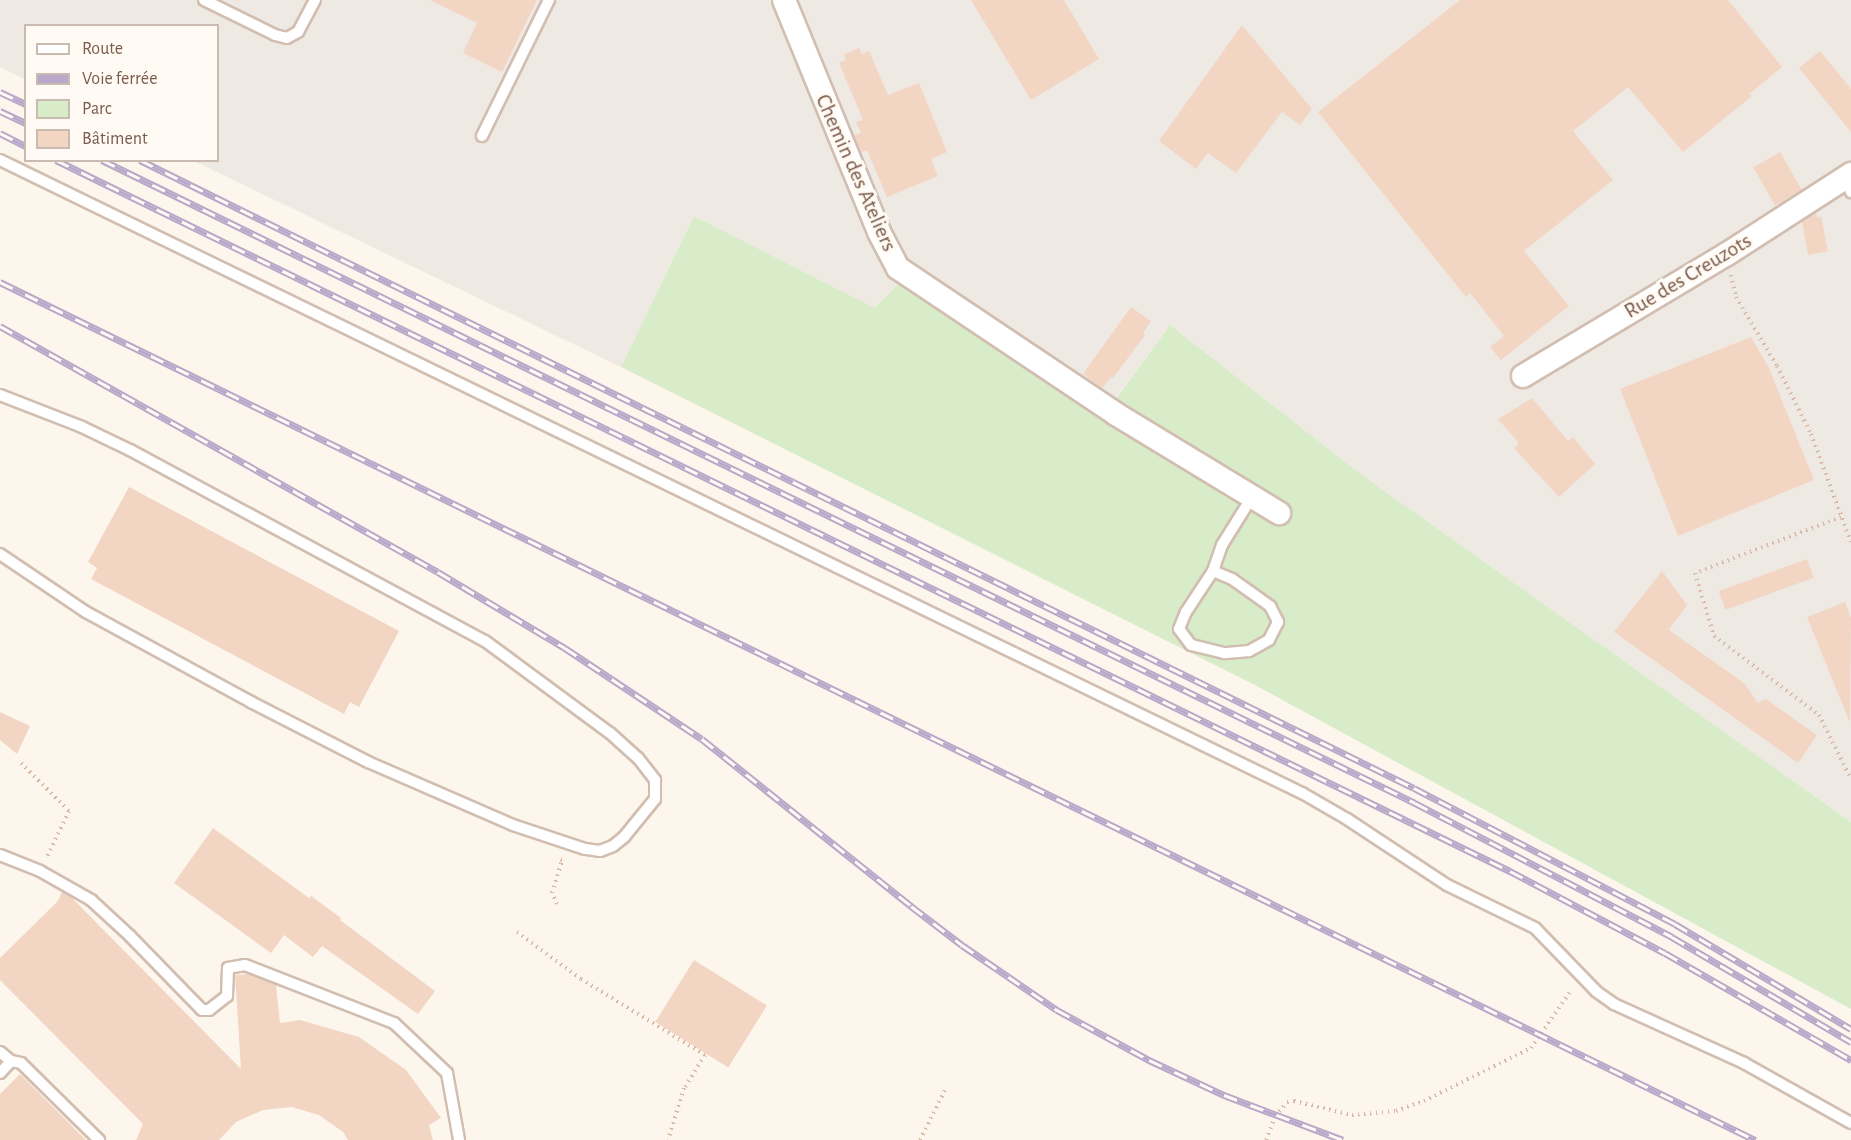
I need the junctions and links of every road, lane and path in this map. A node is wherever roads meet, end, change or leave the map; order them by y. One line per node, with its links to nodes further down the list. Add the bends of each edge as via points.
1 (204, 0): 2 (lane, via 287,38 298,32)
2 (315, 0)
3 (549, 0): 5 (lane)
4 (784, 0): 11 (street, Chemin des Ateliers, via 879,232 898,268 1116,414)
5 (482, 136)
6 (0, 160): 24 (lane, via 1302,793 1447,885 1535,928)
7 (1849, 181): 8 (street, Rue des Creuzots)
8 (1727, 254): 9 (street, Rue des Creuzots); 13 (path, via 1736,297 1811,434)
9 (1523, 376)
10 (0, 395): 19 (lane, via 130,450 485,641 610,733 655,780 652,805 624,837 606,849 585,849)
11 (1252, 497): 12 (street, Chemin des Ateliers); 16 (lane, via 1222,545)
12 (1279, 513)
13 (1842, 517): 14 (path); 18 (path, via 1695,573 1714,636 1819,715)
14 (1851, 542)
15 (0, 554): 19 (lane, via 86,612 251,702 368,762)
16 (1214, 571): 16 (lane, via 1179,629 1191,645 1224,653 1249,651 1269,640 1278,622 1270,606)
17 (21, 763): 21 (path, via 69,811)
18 (1851, 779)
19 (546, 836): 22 (path, via 541,852 562,860 552,893)
20 (0, 855): 21 (lane)
21 (40, 871): 31 (lane, via 91,900 202,1010 209,1010 227,996 228,968 245,965 394,1023 447,1073)
22 (556, 904)
23 (517, 932): 32 (path, via 581,978 705,1055 682,1094)
24 (1583, 978): 29 (lane, via 1626,1011 1744,1063); 34 (path, via 1567,993 1531,1048 1396,1111 1352,1115 1287,1102 1275,1116)
25 (0, 1052): 26 (lane)
26 (11, 1061): 27 (lane); 30 (lane, via 21,1063)
27 (0, 1073)
28 (945, 1090): 33 (path)
29 (1851, 1123)
30 (99, 1140)
31 (459, 1140)
32 (668, 1140)
33 (920, 1140)
34 (1266, 1140)

